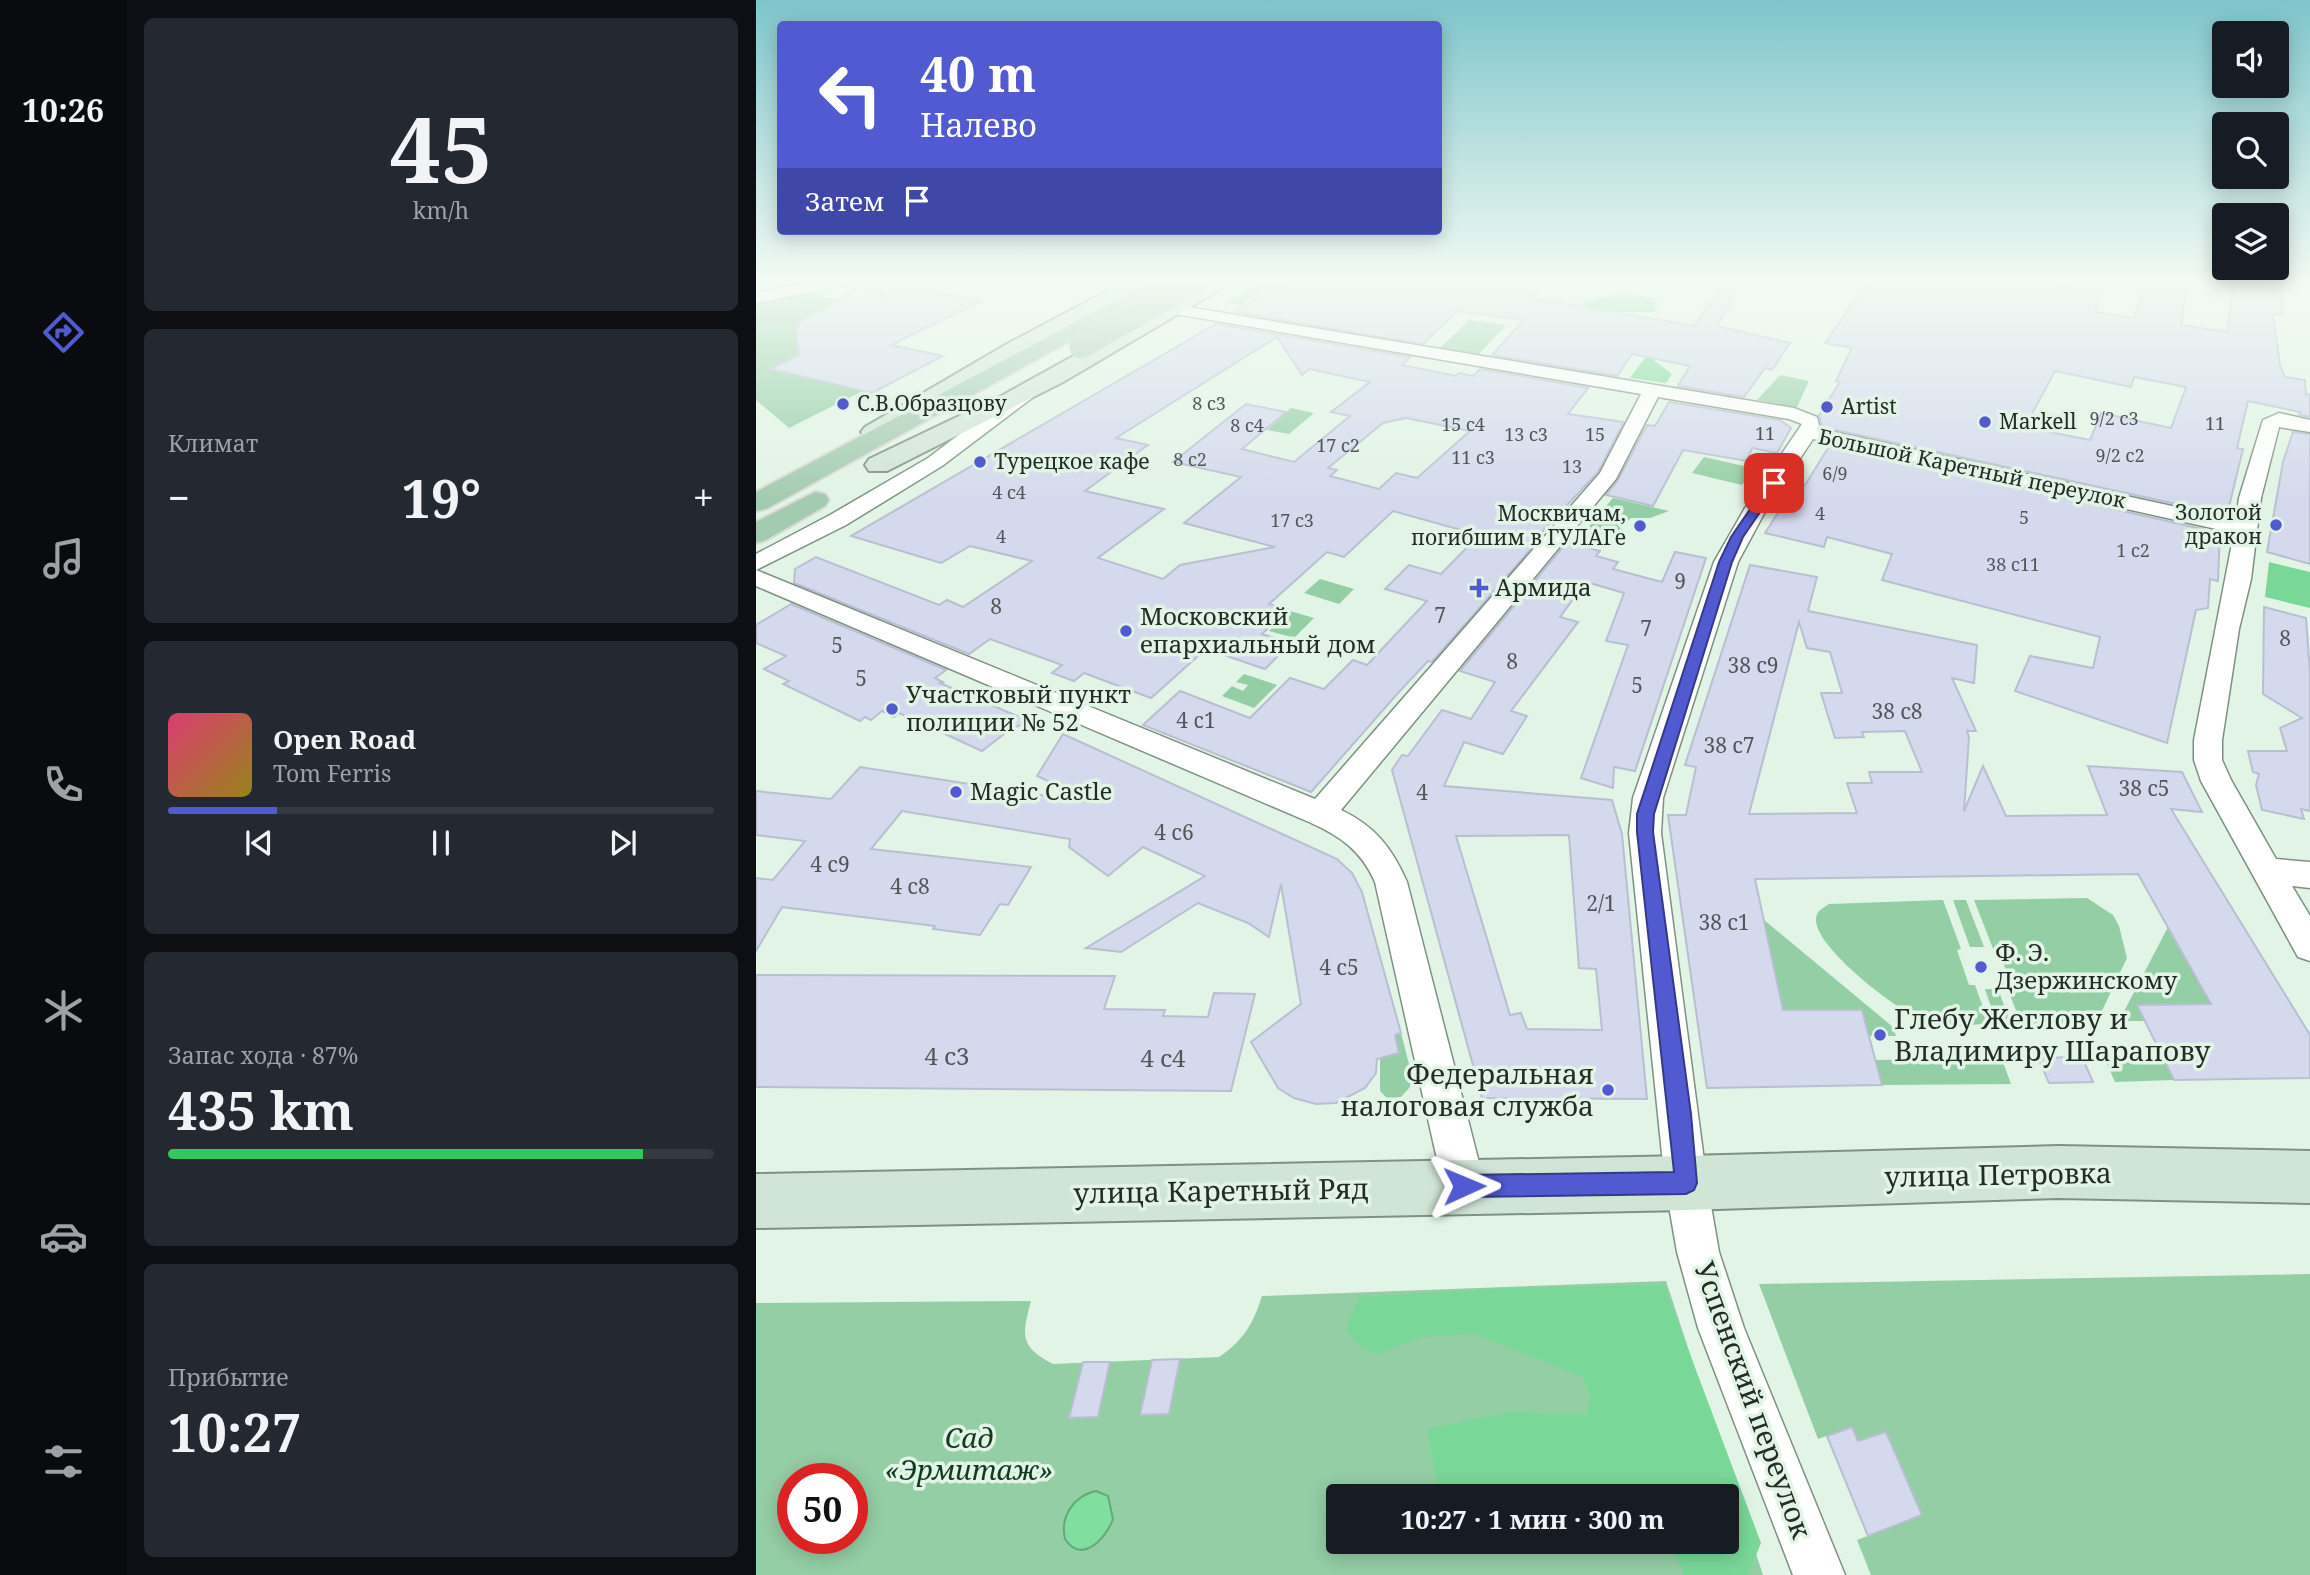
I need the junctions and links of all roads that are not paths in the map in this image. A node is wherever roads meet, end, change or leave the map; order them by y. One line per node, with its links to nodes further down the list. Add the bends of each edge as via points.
1 (1010, 354): 10 (main road, via 877,430)
2 (1051, 354): 10 (main road)
3 (1055, 354): 11 (main road)
4 (1098, 354): 7 (main road)
5 (1432, 354): 6 (street, Большой Каретный переулок)
6 (1652, 391): 9 (street, Большой Каретный переулок, via 1800,415 1810,421); 17 (street, via 1609,475)
7 (1026, 394): 11 (main road); 15 (street, via 934,462)
8 (2310, 426): 13 (street, via 2279,419 2270,424)
9 (1808, 432): 13 (street, Большой Каретный переулок); 22 (street, Успенский переулок, via 1726,562 1648,799 1645,832)
10 (843, 456): 12 (main road)
11 (878, 465): 14 (main road)
12 (756, 503)
13 (2245, 529): 18 (street, via 2208,760)
14 (756, 534)
15 (756, 563)
16 (756, 577): 17 (street)
17 (1320, 814): 23 (street, via 1370,841 1391,881)
18 (2265, 870): 19 (street); 20 (street)
19 (2310, 875)
20 (2310, 947)
21 (2310, 1177): 22 (main road, улица Петровка, via 2058,1172)
22 (1686, 1183): 23 (main road, улица Каретный Ряд); 25 (street, Успенский переулок, via 1698,1252 1721,1328)
23 (1464, 1186): 24 (main road, улица Каретный Ряд)
24 (756, 1201)
25 (1818, 1575)

